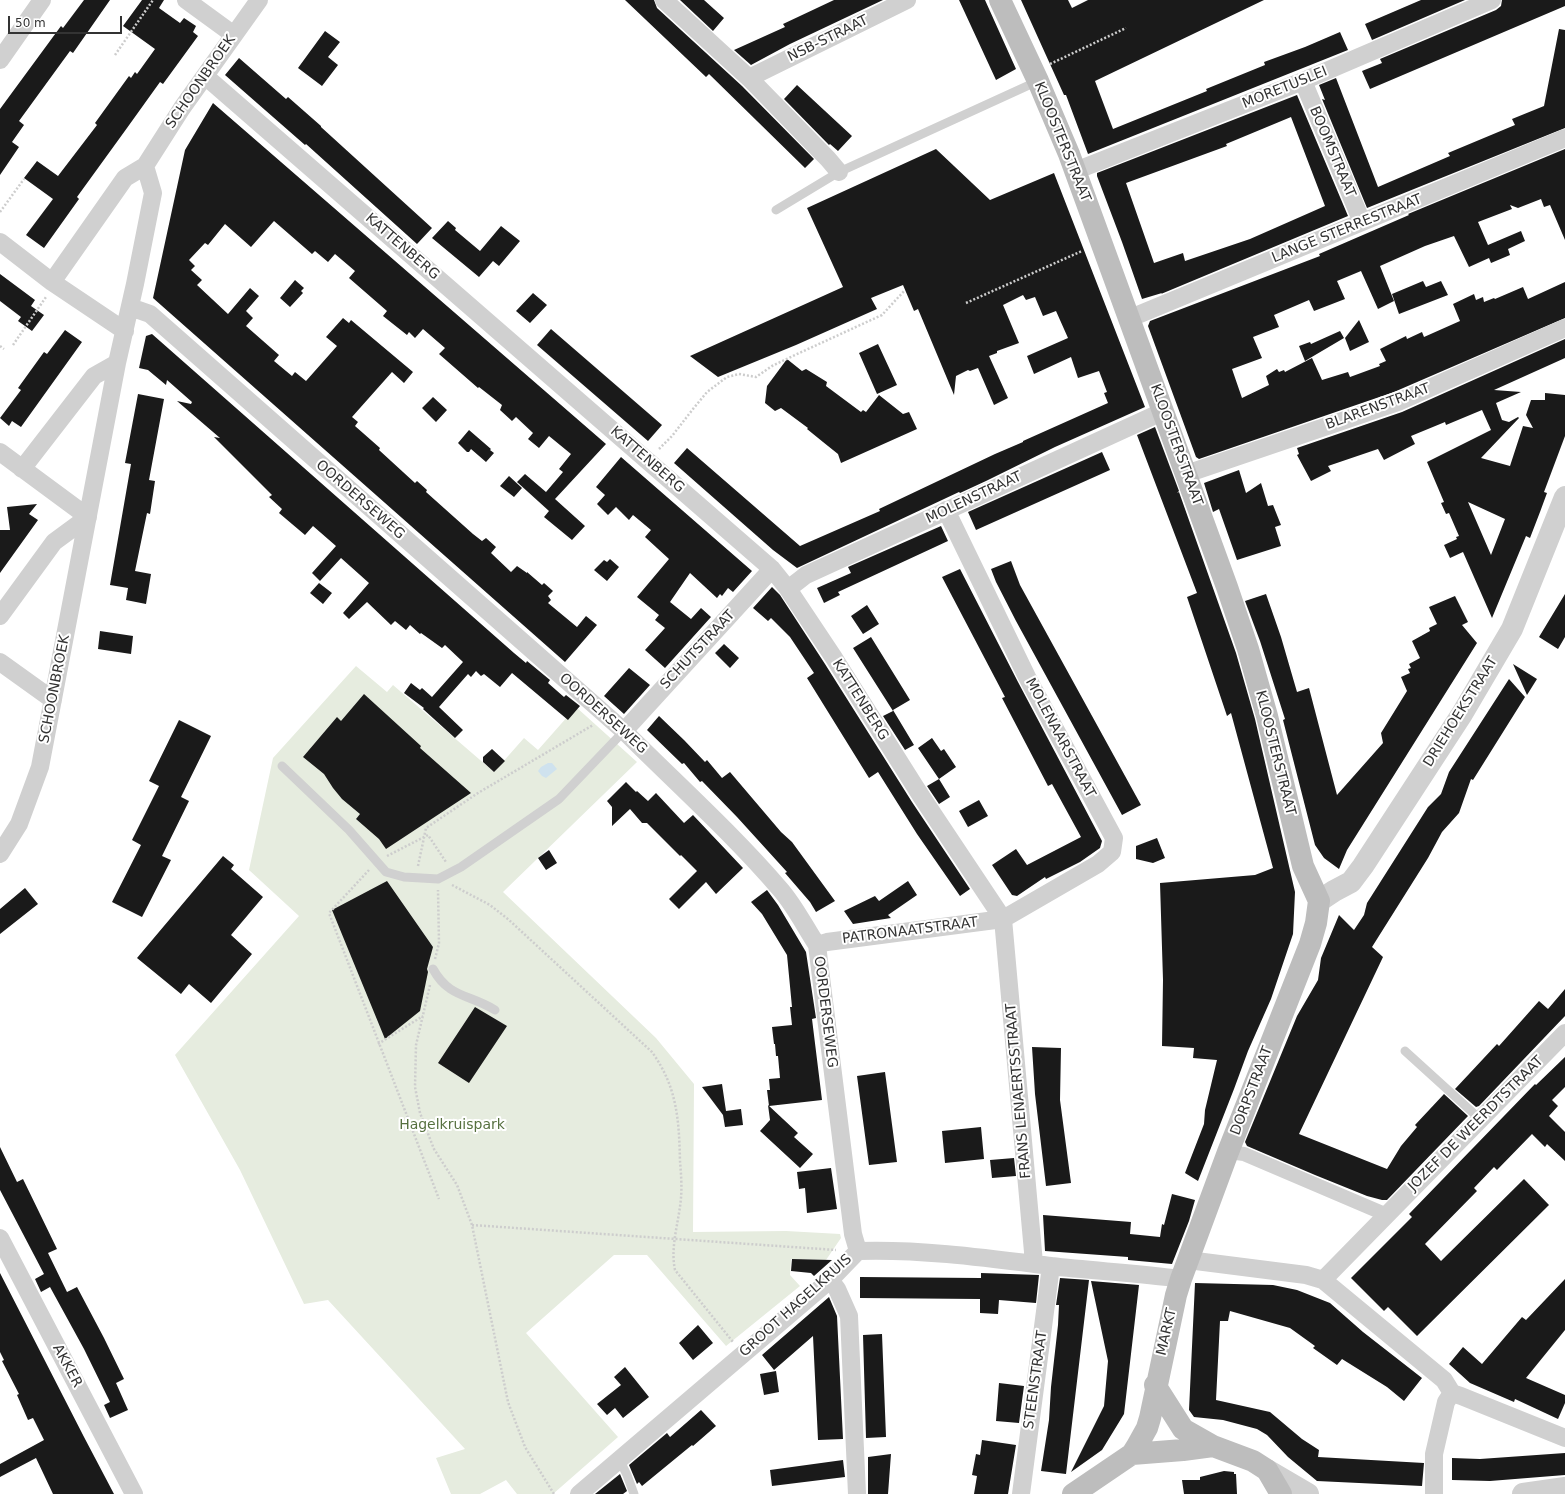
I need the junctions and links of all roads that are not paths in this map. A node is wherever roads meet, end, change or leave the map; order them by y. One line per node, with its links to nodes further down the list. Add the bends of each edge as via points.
1 (186, 0): 8 (street)
2 (259, 0): 8 (street, SCHOONBROEK)
3 (664, 0): 12 (street)
4 (907, 0): 12 (street, NSB-STRAAT)
5 (1000, 0): 11 (main road, KLOOSTERSTRAAT)
6 (1492, 0): 13 (street, MORETUSLEI)
7 (38, 2): 9 (street)
8 (234, 35): 10 (street, SCHOONBROEK)
9 (0, 60)
10 (205, 76): 15 (street, SCHOONBROEK); 35 (street, KATTENBERG)
11 (1036, 77): 16 (main road, KLOOSTERSTRAAT); 17 (lane)
12 (749, 78): 17 (street)
13 (1303, 81): 16 (street, MORETUSLEI); 19 (street, BOOMSTRAAT)
14 (1565, 138): 19 (street, LANGE STERRESTRAAT)
15 (145, 166): 21 (street, SCHOONBROEK, via 125,178); 22 (street, SCHOONBROEK, via 153,193)
16 (1075, 171): 23 (main road, KLOOSTERSTRAAT)
17 (839, 172): 18 (lane)
18 (776, 210)
19 (1362, 222): 23 (street, LANGE STERRESTRAAT)
20 (0, 242): 21 (street)
21 (52, 282): 25 (street)
22 (130, 307): 25 (street, SCHOONBROEK); 40 (street, OORDERSEWEG, via 150,314)
23 (1128, 319): 27 (main road, KLOOSTERSTRAAT)
24 (1565, 328): 30 (street, BLARENSTRAAT, via 1398,402)
25 (125, 331): 26 (street, SCHOONBROEK)
26 (117, 363): 29 (street, via 94,376); 33 (street, SCHOONBROEK)
27 (1164, 411): 30 (main road, KLOOSTERSTRAAT); 32 (street, MOLENSTRAAT)
28 (0, 452): 29 (street)
29 (22, 469): 33 (street)
30 (1186, 474): 43 (main road, KLOOSTERSTRAAT, via 1248,649 1303,866)
31 (1565, 497): 34 (street, DRIEHOEKSTRAAT)
32 (946, 510): 36 (street, MOLENSTRAAT, via 806,575); 44 (street, MOLENAARSTRAAT, via 1028,677 1114,838 1112,852 1098,864)
33 (88, 517): 37 (street, via 54,542); 39 (street, SCHOONBROEK)
34 (1560, 524): 43 (street, DRIEHOEKSTRAAT, via 1512,629 1462,714 1351,882)
35 (772, 569): 36 (street, KATTENBERG); 40 (street, SCHUTSTRAAT)
36 (788, 590): 44 (street, KATTENBERG)
37 (0, 616)
38 (0, 662): 39 (street)
39 (53, 700): 42 (street, SCHOONBROEK, via 40,767 19,824)
40 (624, 731): 41 (lane, via 559,799 438,879 404,877 386,872 349,830); 45 (street, OORDERSEWEG, via 694,798 781,890)
41 (282, 766)
42 (0, 854)
43 (1319, 901): 51 (main road, DORPSTRAAT, via 1310,944)
44 (1004, 919): 45 (street, PATRONAATSTRAAT); 55 (street, FRANS LENAERTSSTRAAT)
45 (817, 945): 54 (street, OORDERSEWEG, via 853,1234)
46 (433, 969): 47 (lane, via 443,984 450,989)
47 (495, 1010)
48 (1565, 1033): 50 (street, JOZEF DE WEERDTSTRAAT)
49 (1405, 1051): 50 (lane)
50 (1481, 1120): 52 (street, JOZEF DE WEERDTSTRAAT)
51 (1228, 1152): 52 (street, via 1244,1154); 56 (main road, DORPSTRAAT)
52 (1387, 1215): 58 (street, JOZEF DE WEERDTSTRAAT)
53 (0, 1238): 67 (street, AKKER)
54 (858, 1251): 55 (street, GROOT HAGELKRUIS, via 969,1256); 57 (street, GROOT HAGELKRUIS)
55 (1042, 1265): 56 (street, GROOT HAGELKRUIS, via 1150,1275); 71 (street, STEENSTRAAT)
56 (1184, 1270): 58 (street, GROOT HAGELKRUIS, via 1306,1275); 59 (main road, MARKT)
57 (830, 1280): 64 (street, GROOT HAGELKRUIS); 70 (street, via 849,1316)
58 (1323, 1280): 60 (street)
59 (1155, 1385): 62 (main road, MARKT, via 1182,1429); 63 (main road, MARKT, via 1147,1428)
60 (1448, 1387): 61 (street, via 1461,1396); 75 (street, via 1434,1454)
61 (1565, 1438)
62 (1213, 1446): 63 (main road, MARKT); 65 (main road, MARKT, via 1253,1461)
63 (1132, 1454): 72 (main road, MARKT)
64 (619, 1459): 68 (street, GROOT HAGELKRUIS); 69 (lane)
65 (1267, 1470): 73 (main road, MARKT); 74 (street)
66 (1565, 1488): 76 (street)
67 (134, 1494)
68 (579, 1494)
69 (634, 1494)
70 (857, 1494)
71 (1021, 1494)
72 (1073, 1494)
73 (1281, 1494)
74 (1308, 1494)
75 (1434, 1494)
76 (1523, 1494)

